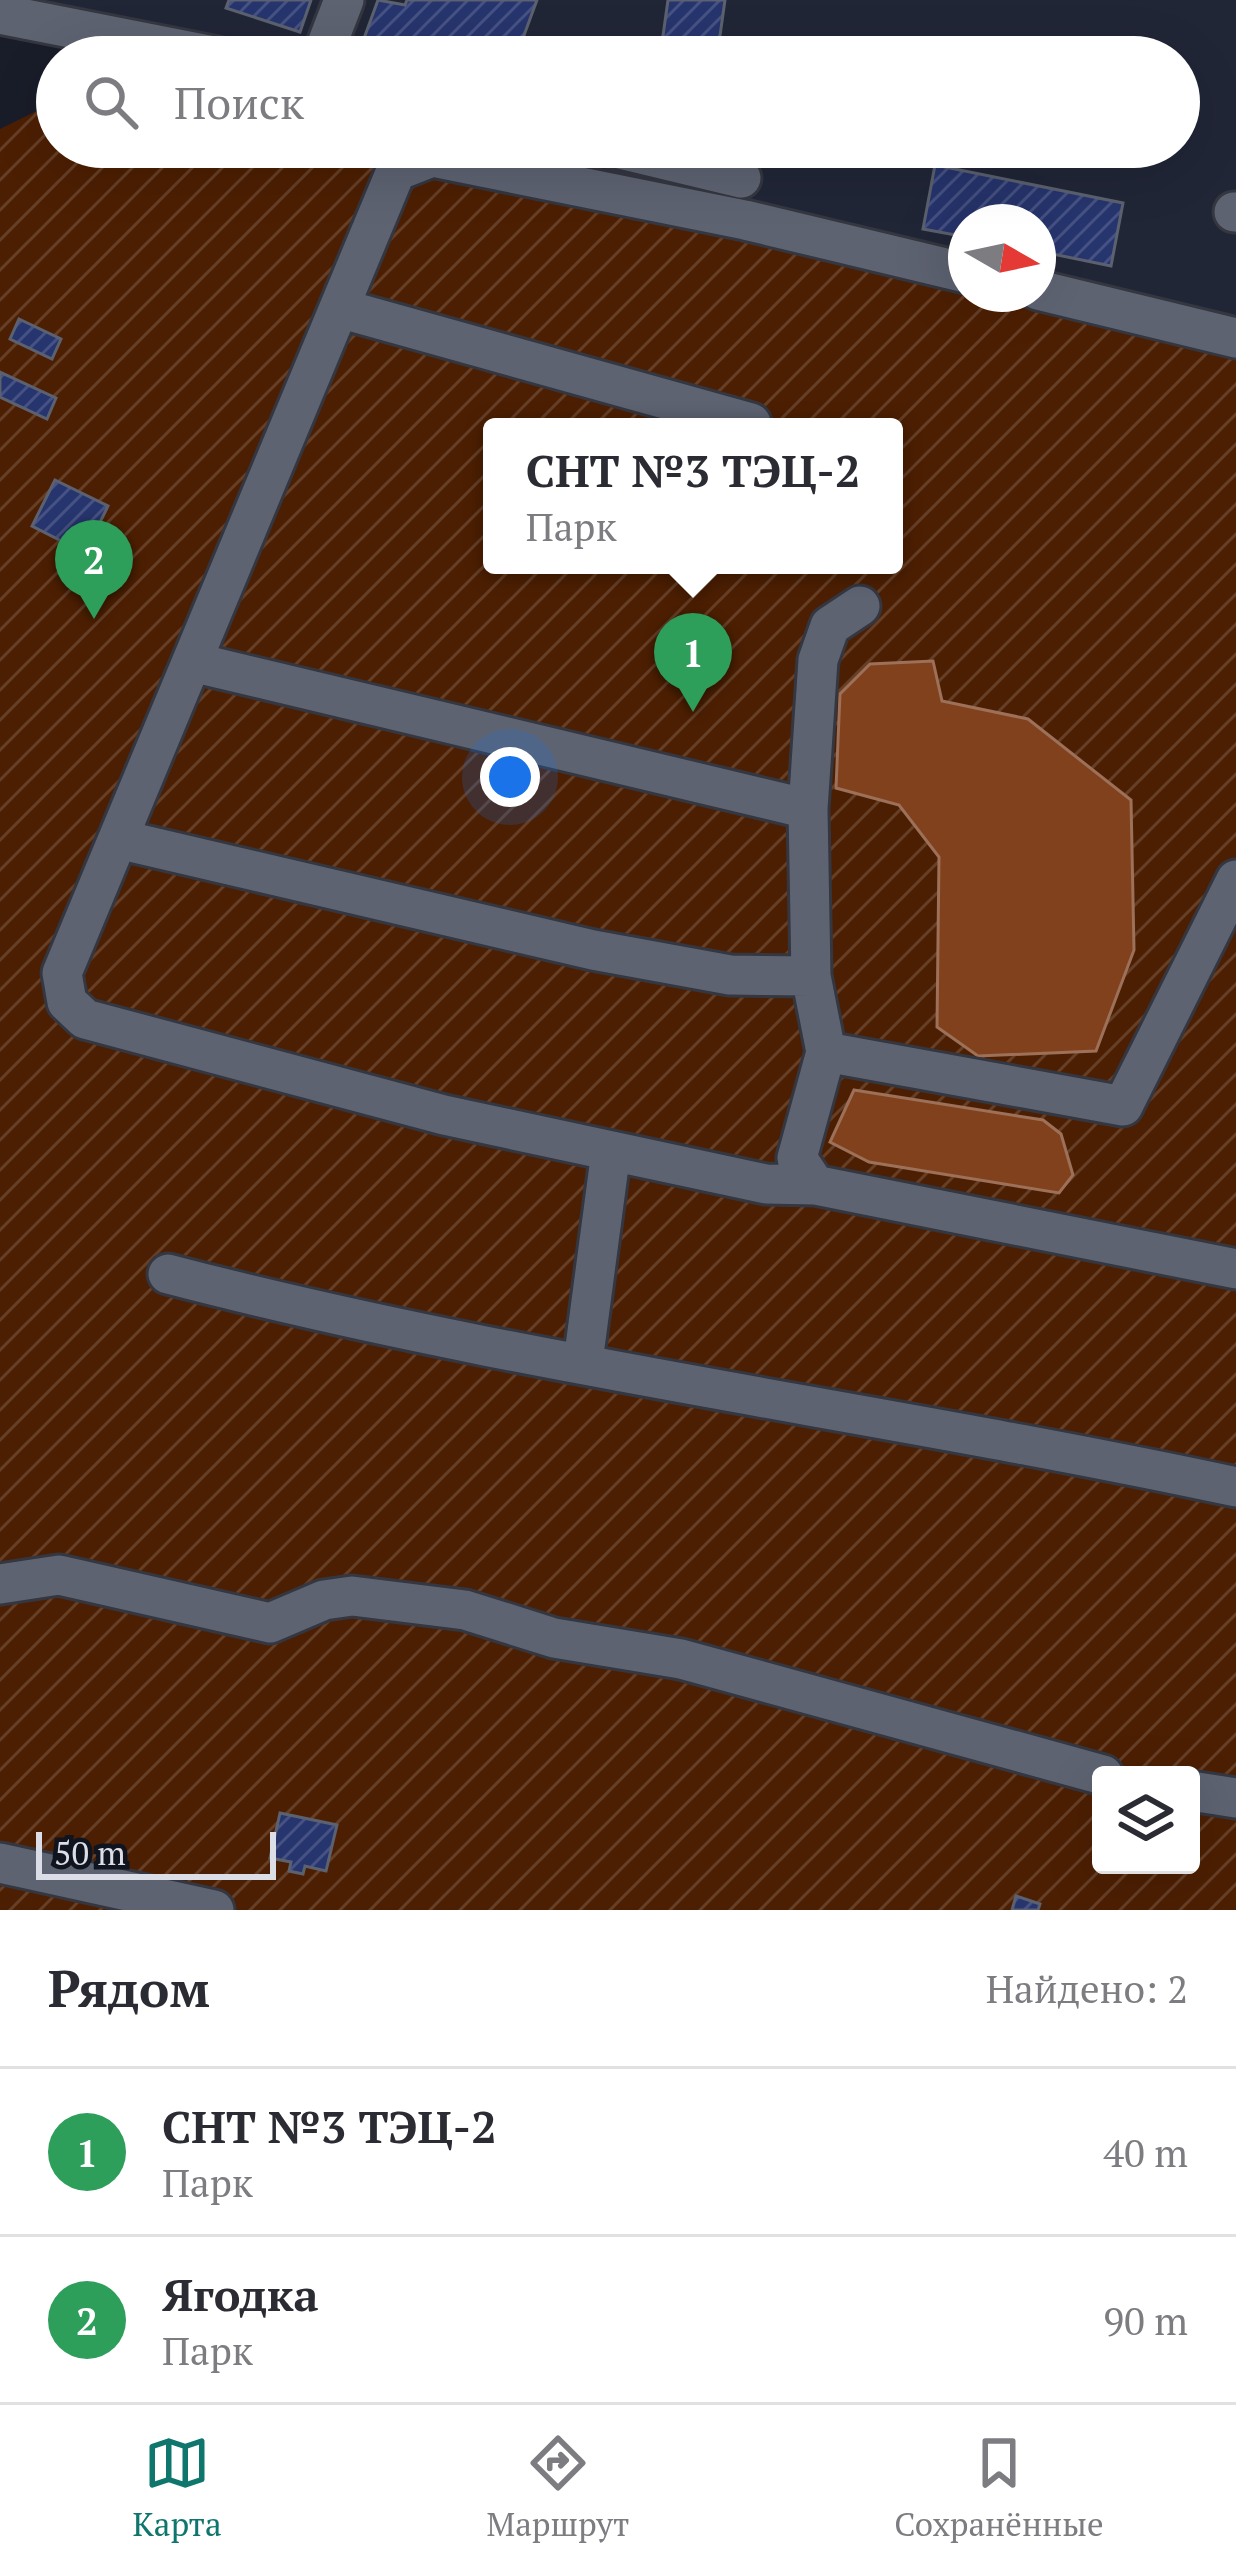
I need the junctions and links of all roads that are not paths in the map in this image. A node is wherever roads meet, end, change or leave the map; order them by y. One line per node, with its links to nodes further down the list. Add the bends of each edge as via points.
1 (344, 0): 4 (lane)
2 (0, 14): 3 (lane)
3 (112, 36)
4 (330, 36)
5 (404, 168): 11 (lane)
6 (487, 168): 9 (lane)
7 (699, 168): 8 (lane)
8 (741, 178)
9 (948, 269)
10 (1056, 294): 12 (lane)
11 (339, 308): 13 (lane); 15 (lane)
12 (1236, 338)
13 (733, 418)
14 (860, 606): 16 (lane, via 830,626 818,660)
15 (192, 662): 16 (lane); 17 (lane)
16 (808, 808): 19 (lane)
17 (118, 838): 19 (lane, via 592,950 730,975); 21 (lane, via 62,973 67,1002 85,1019)
18 (1236, 880): 20 (lane, via 1123,1106)
19 (811, 976): 20 (lane)
20 (826, 1052): 22 (lane, via 797,1158)
21 (611, 1150): 22 (lane, via 766,1184); 25 (lane)
22 (815, 1185): 23 (lane)
23 (1236, 1269)
24 (168, 1274): 25 (lane, via 317,1313)
25 (583, 1362): 26 (lane)
26 (1236, 1487)
27 (0, 1584): 28 (lane, via 59,1575 270,1623 352,1596 465,1610 554,1638 681,1659)
28 (1092, 1772)
29 (1200, 1792): 30 (lane)
30 (1236, 1798)
31 (0, 1863): 32 (lane)
32 (214, 1910)

